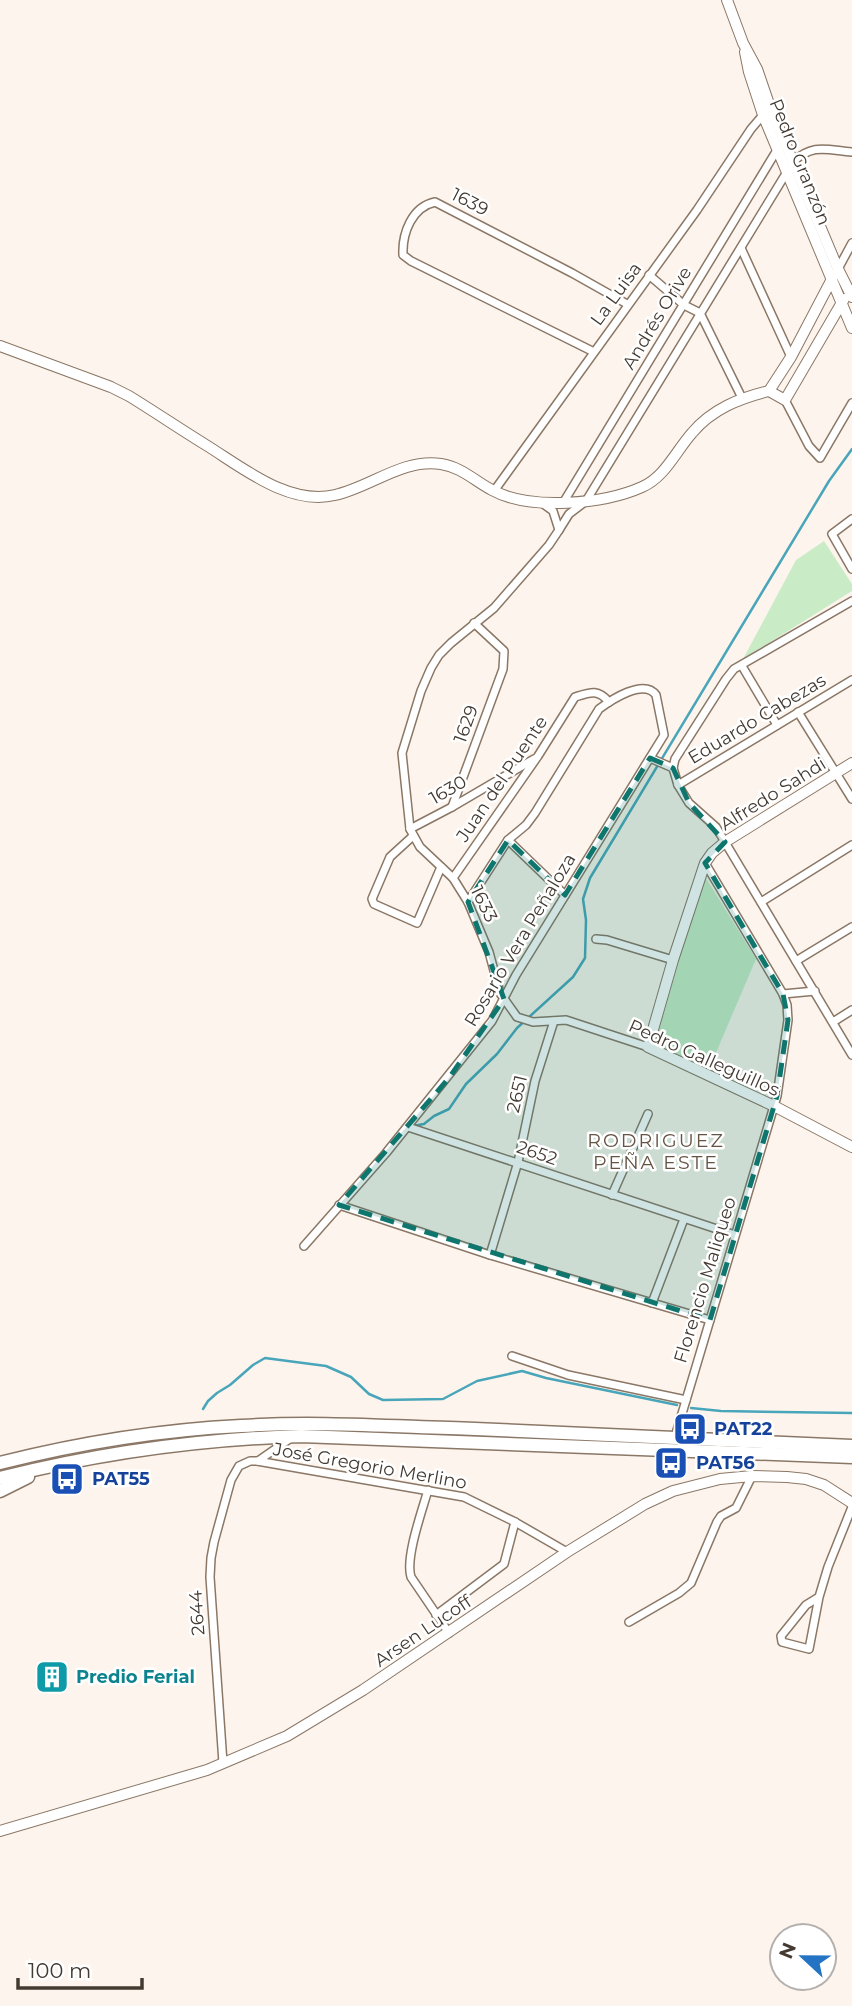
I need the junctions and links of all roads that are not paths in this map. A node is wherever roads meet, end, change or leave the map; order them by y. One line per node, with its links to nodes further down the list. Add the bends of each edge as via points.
1 (726, 0): 2 (street, Pedro Granzón)
2 (743, 43): 3 (street, Pedro Granzón); 6 (street, Pedro Granzón)
3 (763, 115): 4 (street, Pedro Granzón); 11 (street, La Luisa)
4 (777, 150): 7 (street, Pedro Granzón); 16 (street, Andrés Orive)
5 (852, 152): 6 (street, via 813,149)
6 (793, 162): 7 (street, Andrés Orive); 10 (street, Pedro Granzón)
7 (787, 173): 9 (street, Andrés Orive); 12 (street, Pedro Granzón)
8 (852, 243): 10 (street)
9 (741, 248): 17 (street, Andrés Orive); 21 (street)
10 (838, 268): 12 (street); 13 (street, Pedro Granzón)
11 (649, 275): 15 (street, La Luisa); 16 (street)
12 (832, 279): 14 (street, Pedro Granzón); 21 (street)
13 (851, 290): 14 (street)
14 (841, 303): 18 (street, Pedro Granzón); 24 (street)
15 (627, 304): 20 (street, La Luisa); 20 (street, 1639, via 435,202 421,206 410,220 402,244 403,255 411,261)
16 (684, 305): 17 (street); 29 (street, Andrés Orive)
17 (700, 313): 23 (street); 27 (street, Andrés Orive)
18 (852, 328)
19 (0, 346): 26 (street, via 130,396 259,478 301,495 337,495 411,465 429,463 456,468)
20 (594, 352): 26 (street, La Luisa)
21 (791, 357): 22 (street)
22 (769, 391): 23 (street); 24 (street)
23 (742, 398): 27 (street, via 702,422 654,481)
24 (785, 400): 25 (street, via 820,458)
25 (852, 403)
26 (494, 491): 28 (street)
27 (586, 500): 29 (street); 31 (street, Andrés Orive)
28 (542, 503): 29 (street); 31 (street, via 553,510)
29 (564, 503)
30 (852, 519): 32 (street, via 832,534)
31 (559, 530): 34 (street, Andrés Orive, via 518,582)
32 (852, 569)
33 (852, 601): 35 (street)
34 (474, 624): 47 (street, 1629, via 503,651 503,669); 48 (street, Andrés Orive, via 439,655 402,753)
35 (742, 666): 39 (street); 43 (street, via 726,679)
36 (852, 680): 38 (street, Eduardo Cabezas)
37 (609, 702): 40 (street, Juan del Puente, via 595,692 575,697); 41 (street, Rosario Vera Peñaloza, via 636,689 653,690 664,735); 49 (street, via 599,709 535,813)
38 (798, 712): 39 (street, Eduardo Cabezas); 44 (street)
39 (777, 724): 45 (street, Eduardo Cabezas)
40 (538, 756): 47 (street, 1630); 54 (street, Juan del Puente)
41 (650, 758): 43 (street); 55 (street, Rosario Vera Peñaloza)
42 (852, 763): 44 (street, Alfredo Sahdi)
43 (673, 768): 45 (street)
44 (836, 773): 46 (street); 50 (street, Alfredo Sahdi)
45 (678, 785): 50 (street)
46 (852, 799)
47 (452, 807): 48 (street, 1630)
48 (411, 833): 53 (street, 1633); 53 (street, 1630, via 390,857 373,904 417,923)
49 (508, 840): 55 (street); 56 (street)
50 (725, 842): 52 (street, Alfredo Sahdi); 57 (street)
51 (852, 845): 57 (street)
52 (705, 863): 60 (street, Alfredo Sahdi); 63 (street, Florencio Maliqueo)
53 (441, 867): 54 (street, 1633)
54 (453, 878): 56 (street, 1633)
55 (565, 895): 64 (street, Rosario Vera Peñaloza)
56 (468, 902): 64 (street, 1633)
57 (761, 902): 61 (street)
58 (852, 927): 61 (street)
59 (596, 939): 60 (street)
60 (673, 960): 68 (street, Alfredo Sahdi)
61 (796, 961): 62 (street)
62 (815, 990): 63 (street); 67 (street)
63 (783, 994): 70 (street, Florencio Maliqueo, via 789,1020)
64 (504, 999): 66 (street, Pedro Galleguillos, via 517,1017 533,1022); 72 (street, Rosario Vera Peñaloza, via 492,1021)
65 (852, 1010): 67 (street)
66 (554, 1020): 68 (street, Pedro Galleguillos); 74 (street, 2651)
67 (833, 1022): 69 (street)
68 (648, 1047): 70 (street, Pedro Galleguillos)
69 (852, 1055)
70 (774, 1106): 73 (street, Pedro Galleguillos); 78 (street, Florencio Maliqueo)
71 (648, 1114): 75 (street)
72 (408, 1127): 74 (street, 2652); 76 (street, Rosario Vera Peñaloza)
73 (852, 1147)
74 (518, 1162): 75 (street, 2652); 80 (street, 2651)
75 (612, 1195): 77 (street, 2652)
76 (339, 1205): 79 (street, Rosario Vera Peñaloza); 80 (street)
77 (684, 1219): 78 (street, 2652); 81 (street)
78 (735, 1235): 82 (street, Florencio Maliqueo)
79 (304, 1246)
80 (490, 1255): 81 (street)
81 (652, 1303): 82 (street)
82 (710, 1320): 84 (street, Florencio Maliqueo)
83 (512, 1356): 84 (street, via 568,1375)
84 (686, 1401): 86 (street, Florencio Maliqueo)
85 (295, 1436): 90 (highway); 92 (street); 95 (highway, via 160,1446)
86 (675, 1437): 88 (highway); 93 (highway, via 263,1425 138,1436)
87 (852, 1439): 88 (highway)
88 (805, 1444): 89 (highway)
89 (852, 1446)
90 (822, 1455): 91 (highway); 94 (highway)
91 (852, 1457)
92 (257, 1461): 96 (street, José Gregorio Merlino); 99 (street, José Gregorio Merlino)
93 (0, 1463)
94 (852, 1463)
95 (52, 1465): 98 (highway); 100 (highway)
96 (239, 1466): 108 (street, 2644, via 214,1542 210,1577)
97 (752, 1476): 101 (street, Arsen Lucoff, via 816,1482); 103 (street, Arsen Lucoff, via 673,1490); 106 (street, via 736,1507 717,1522 691,1583)
98 (0, 1478)
99 (428, 1490): 102 (street, José Gregorio Merlino, via 464,1497); 105 (street, via 409,1570)
100 (0, 1491)
101 (852, 1505): 104 (street)
102 (515, 1522): 103 (street, José Gregorio Merlino); 105 (street, via 504,1564)
103 (568, 1552): 107 (street, Arsen Lucoff)
104 (819, 1597): 104 (street, via 806,1605 781,1636 782,1642 809,1649)
105 (436, 1615): 107 (street)
106 (629, 1622)
107 (449, 1633): 108 (street, Arsen Lucoff, via 287,1736)
108 (223, 1763): 109 (street, Arsen Lucoff)
109 (0, 1831)

